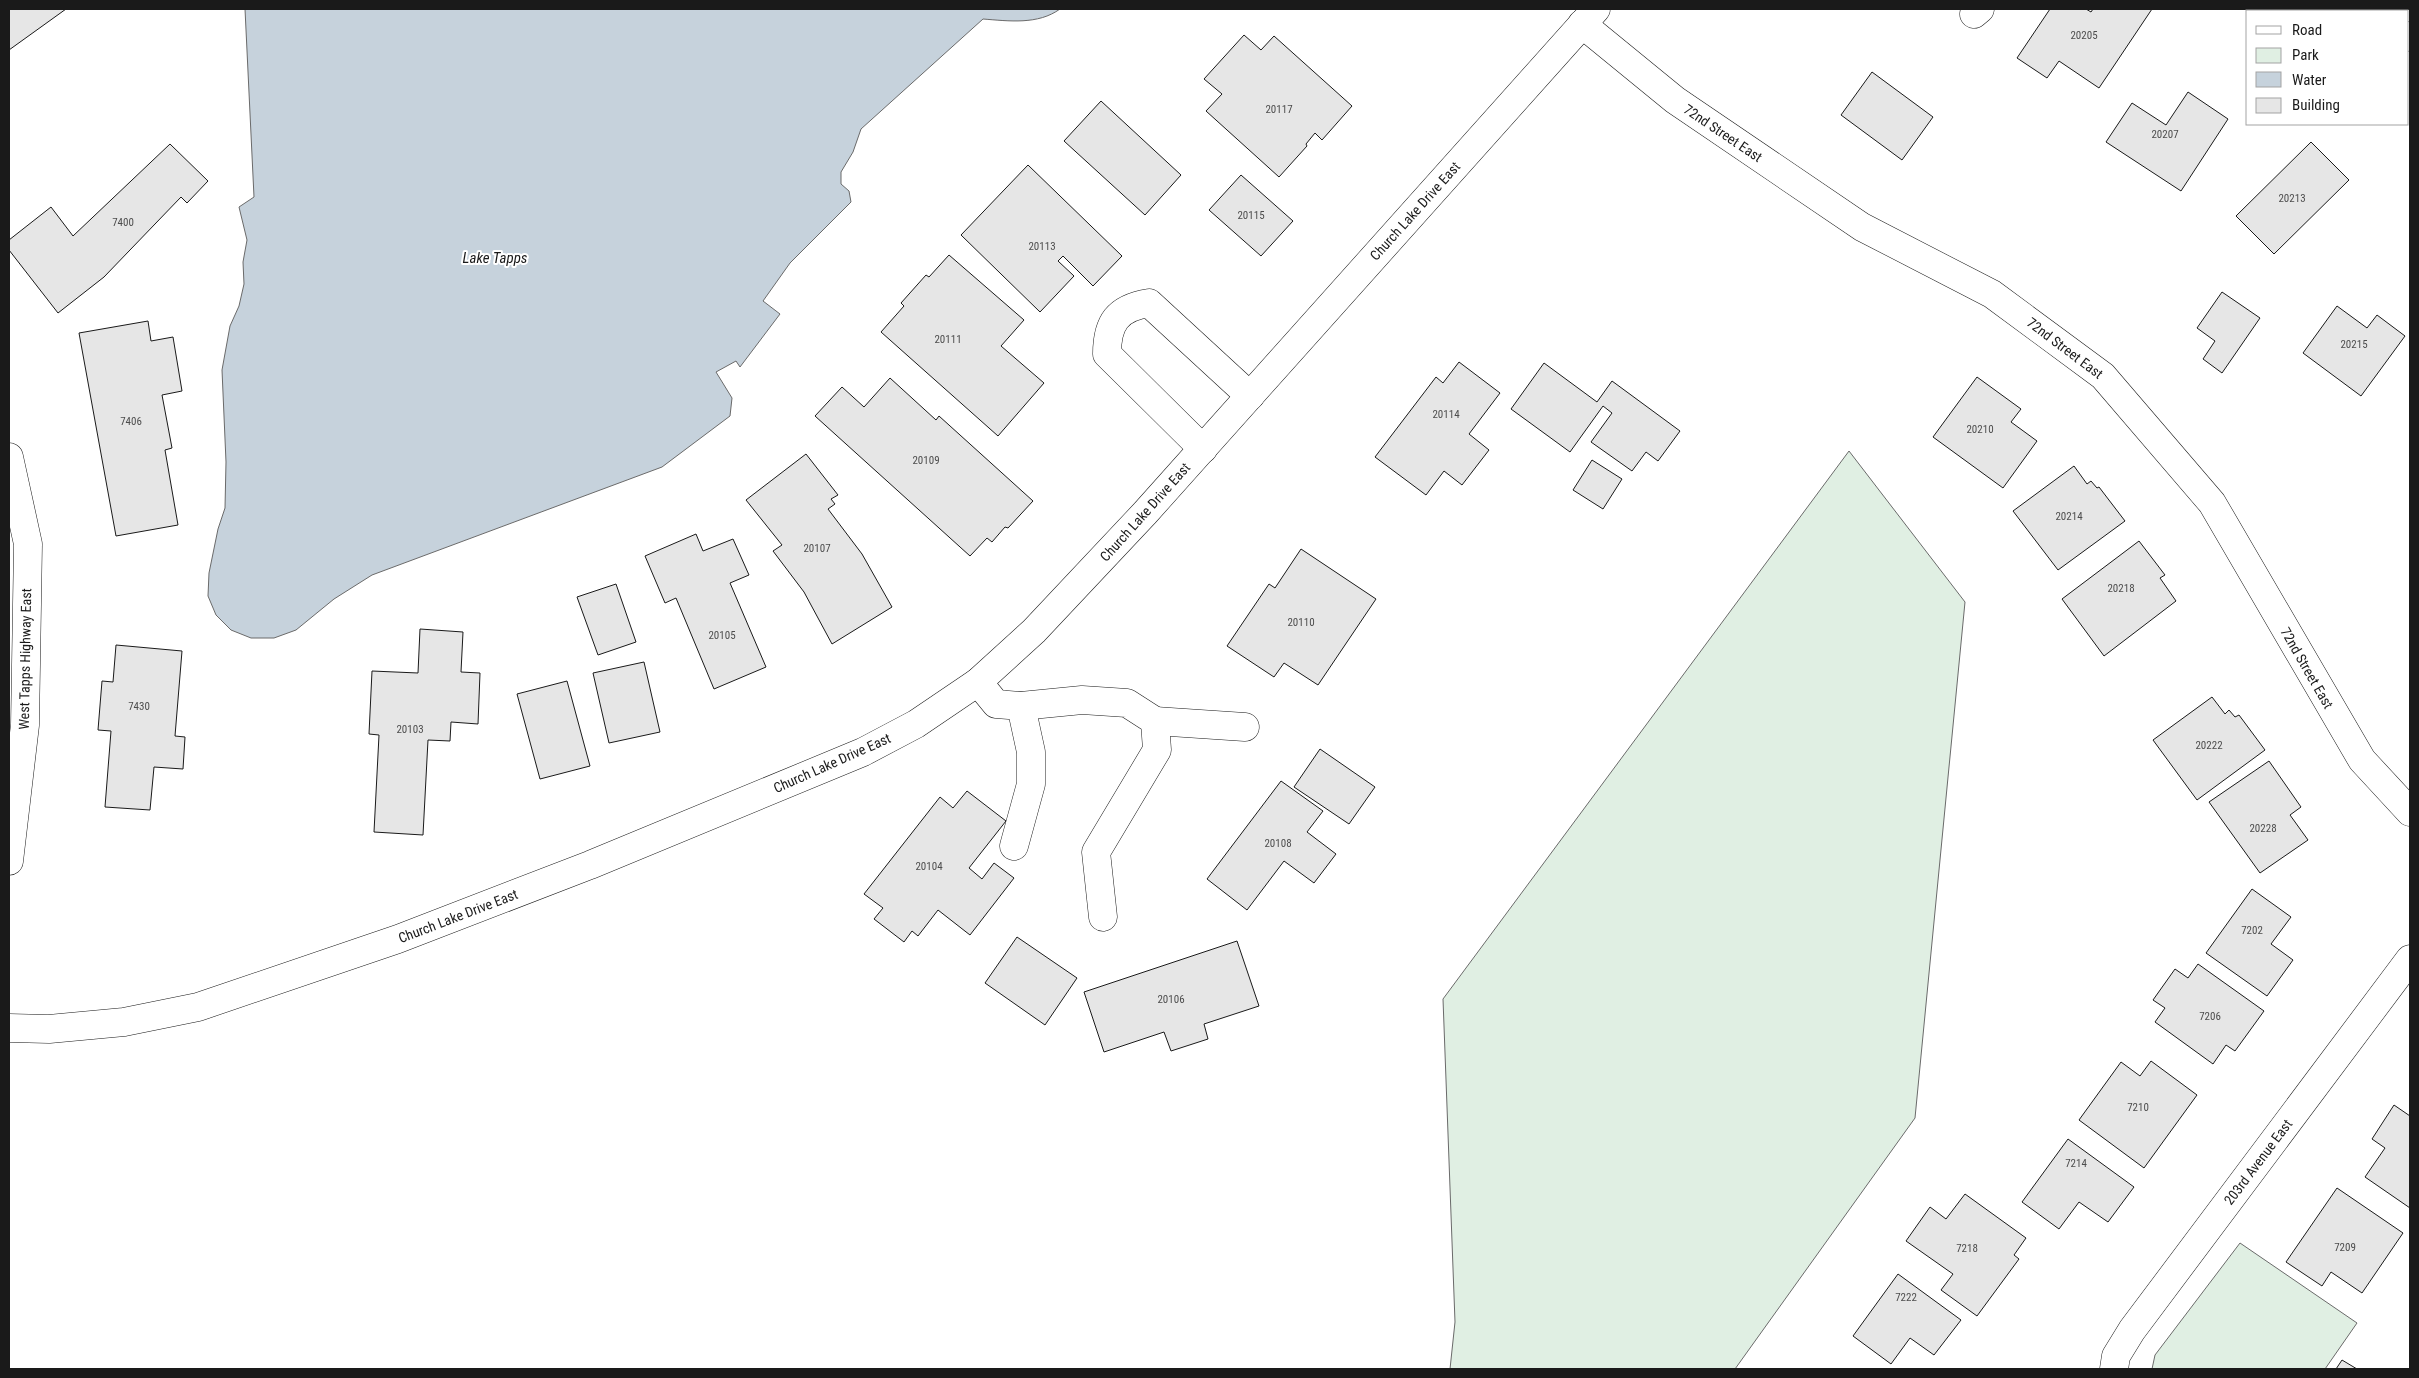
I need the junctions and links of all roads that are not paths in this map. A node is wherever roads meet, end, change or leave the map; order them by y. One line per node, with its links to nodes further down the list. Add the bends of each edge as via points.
1 (1589, 17): 2 (street, Church Lake Drive East); 9 (street, 72nd Street East, via 1675,100 1862,227 1992,294 2103,376 2212,503 2362,760)
2 (1250, 396): 3 (street, Church Lake Drive East); 3 (street, via 1148,303 1131,306 1117,316 1107,336 1107,354)
3 (1203, 448): 5 (street, Church Lake Drive East, via 1034,631)
4 (9, 458): 11 (street, West Tapps Highway East, via 28,544 25,725)
5 (978, 682): 6 (street, via 996,704); 14 (street, Church Lake Drive East, via 916,724 863,752 590,865 398,939 198,1007 124,1022)
6 (1021, 706): 7 (street, via 1082,700 1127,703); 10 (street, via 1031,752 1031,784)
7 (1155, 721): 8 (street); 12 (street, via 1157,750 1096,852)
8 (1244, 727)
9 (2410, 812)
10 (1014, 846)
11 (9, 861)
12 (1103, 917)
13 (2410, 959): 15 (street, 203rd Avenue East, via 2132,1330 2116,1356)
14 (9, 1028)
15 (2114, 1369)

